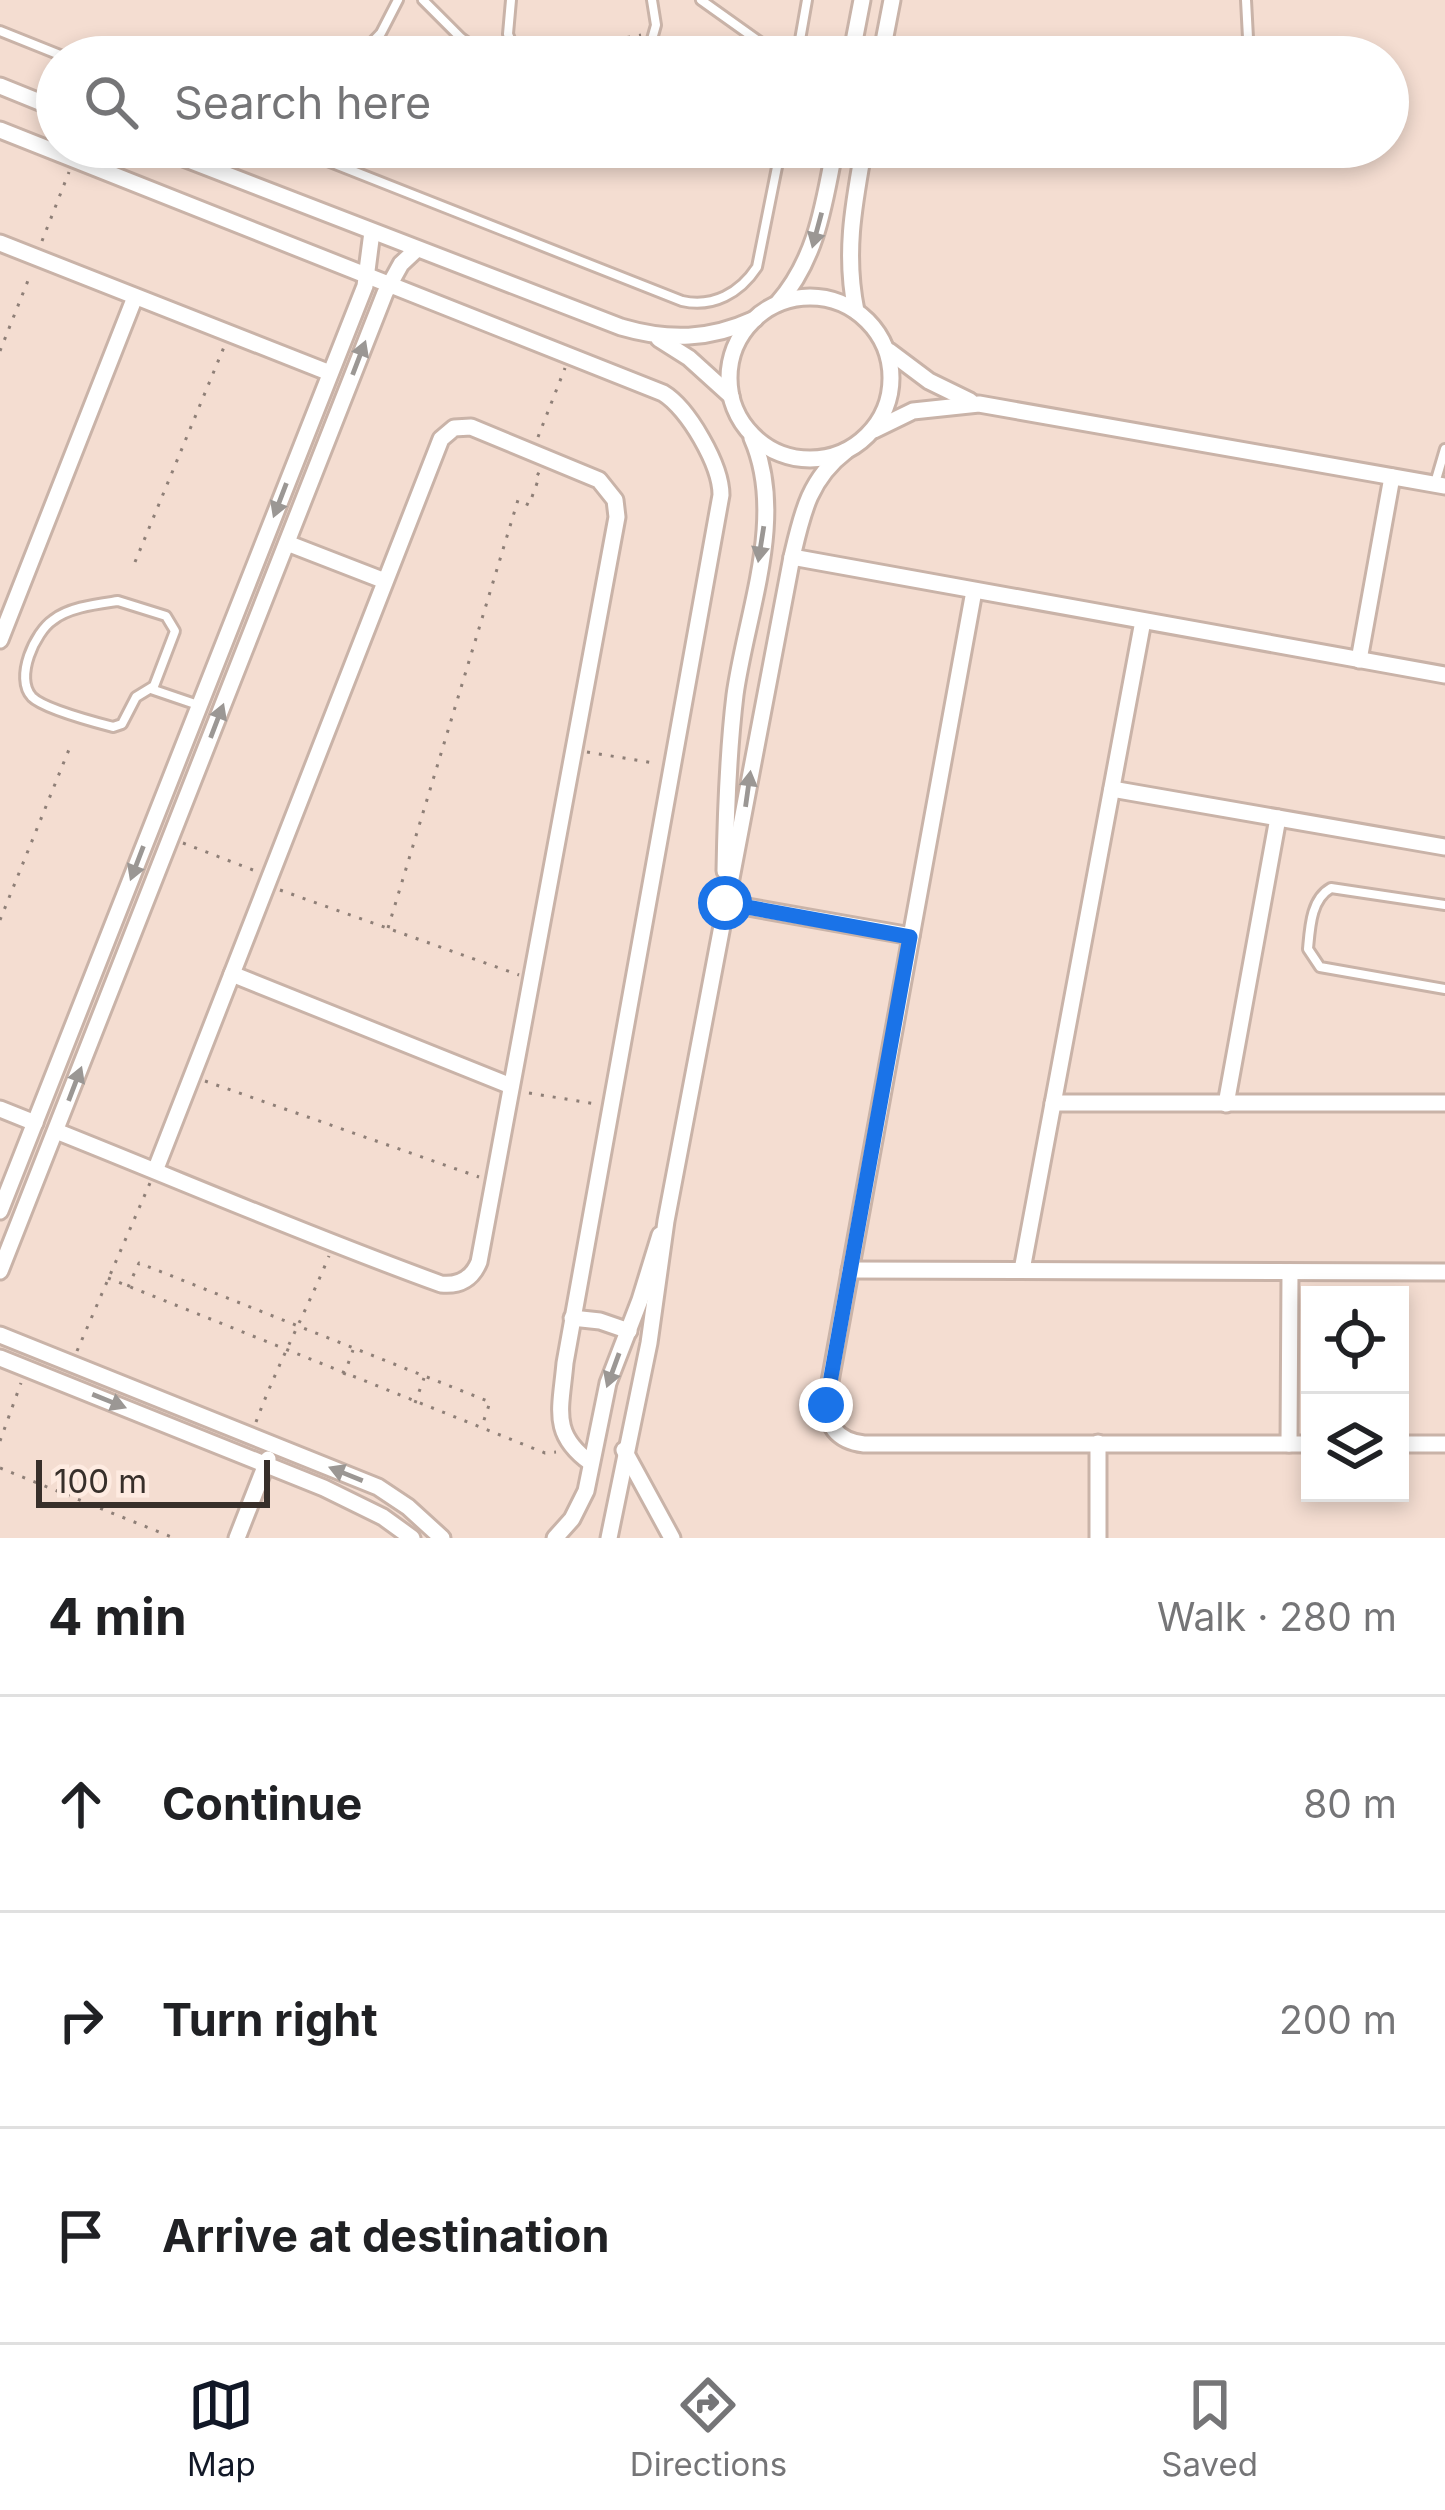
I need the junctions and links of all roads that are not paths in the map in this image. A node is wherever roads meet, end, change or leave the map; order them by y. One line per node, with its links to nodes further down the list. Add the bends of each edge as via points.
1 (398, 0): 11 (lane)
2 (423, 0): 12 (lane)
3 (511, 0): 13 (lane)
4 (652, 0): 14 (lane)
5 (701, 0): 15 (lane)
6 (807, 0): 16 (lane)
7 (862, 0): 17 (street)
8 (892, 0): 18 (street)
9 (1246, 0): 19 (lane)
10 (0, 31): 20 (lane)
11 (377, 36)
12 (463, 36)
13 (509, 36)
14 (654, 36)
15 (752, 36)
16 (801, 36)
17 (855, 36)
18 (885, 36)
19 (1248, 36)
20 (36, 45)
21 (0, 86): 22 (street)
22 (36, 101)
23 (0, 130): 24 (street)
24 (36, 144)
25 (96, 168): 34 (street)
26 (209, 168): 31 (street)
27 (345, 168): 28 (lane, via 700,304 726,296 757,267)
28 (777, 168)
29 (830, 168): 37 (street, one-way to 37, via 810,255)
30 (860, 168): 38 (street, via 849,235)
31 (372, 232): 33 (street); 34 (street)
32 (0, 243): 36 (street)
33 (417, 249): 35 (street); 40 (street)
34 (368, 275): 35 (street); 42 (street)
35 (389, 282): 51 (street, one-way to 35); 84 (street, via 670,396 720,477)
36 (135, 297): 42 (street); 56 (street)
37 (778, 303): 38 (street, via 818,297); 39 (street)
38 (856, 310): 41 (street)
39 (754, 319): 40 (street, via 717,333); 43 (street, via 733,355)
40 (657, 338): 43 (street)
41 (886, 348): 44 (street, via 929,381); 46 (street, via 891,391)
42 (330, 374): 60 (street, one-way to 60)
43 (731, 396): 45 (street)
44 (979, 404): 46 (street, via 934,406); 49 (street)
45 (748, 430): 48 (street, via 804,459); 64 (street, one-way to 64, via 763,470 766,513 732,723)
46 (874, 430): 48 (street)
47 (1445, 449): 50 (lane)
48 (846, 451): 52 (street, via 811,490)
49 (1392, 477): 50 (street); 57 (street)
50 (1440, 485)
51 (286, 543): 53 (street); 75 (street, one-way to 51)
52 (792, 557): 54 (street); 64 (street, one-way to 52)
53 (386, 581): 67 (street); 69 (street, via 447,433 471,428 611,492 616,508)
54 (974, 591): 55 (street); 66 (street)
55 (1143, 621): 57 (street); 61 (street)
56 (0, 640)
57 (1359, 660): 58 (street)
58 (1445, 675)
59 (151, 689): 59 (lane, via 136,697 122,724 108,726 36,701 25,671 51,621 124,601 173,625); 60 (lane)
60 (200, 705): 74 (street, one-way to 74)
61 (1112, 789): 62 (street); 71 (street)
62 (1277, 818): 63 (street); 72 (street)
63 (1445, 847)
64 (725, 903): 66 (street); 78 (street)
65 (1445, 905): 68 (lane, via 1331,888 1316,904 1308,949 1320,967)
66 (910, 937): 79 (street)
67 (232, 974): 69 (street); 76 (street)
68 (1445, 989)
69 (511, 1088): 76 (street, via 476,1268 448,1285)
70 (1444, 1101): 72 (street)
71 (1053, 1103): 72 (street); 80 (street)
72 (1226, 1104)
73 (0, 1109): 74 (street)
74 (35, 1123): 77 (street)
75 (56, 1131): 76 (street); 81 (street)
76 (155, 1171)
77 (0, 1211)
78 (666, 1221): 85 (street); 94 (street)
79 (850, 1270): 80 (street); 88 (street, via 826,1405 842,1438)
80 (1022, 1270): 82 (street)
81 (0, 1271)
82 (1290, 1272): 83 (street); 89 (street)
83 (1445, 1273)
84 (572, 1318): 85 (street); 95 (street, via 562,1434)
85 (628, 1331): 95 (street, one-way to 95)
86 (1, 1334): 93 (street)
87 (0, 1358): 96 (street, one-way to 96)
88 (1099, 1443): 89 (street); 104 (street)
89 (1289, 1444): 90 (street)
90 (1301, 1444)
91 (1409, 1444): 92 (street)
92 (1445, 1444)
93 (274, 1446): 96 (street); 100 (street, one-way to 93, via 378,1487)
94 (624, 1450): 102 (street); 103 (street)
95 (592, 1463): 101 (street, via 580,1506)
96 (266, 1464): 97 (street); 98 (street)
97 (391, 1529): 99 (street)
98 (237, 1538)
99 (412, 1538)
100 (442, 1538)
101 (555, 1538)
102 (609, 1538)
103 (672, 1538)
104 (1098, 1538)

